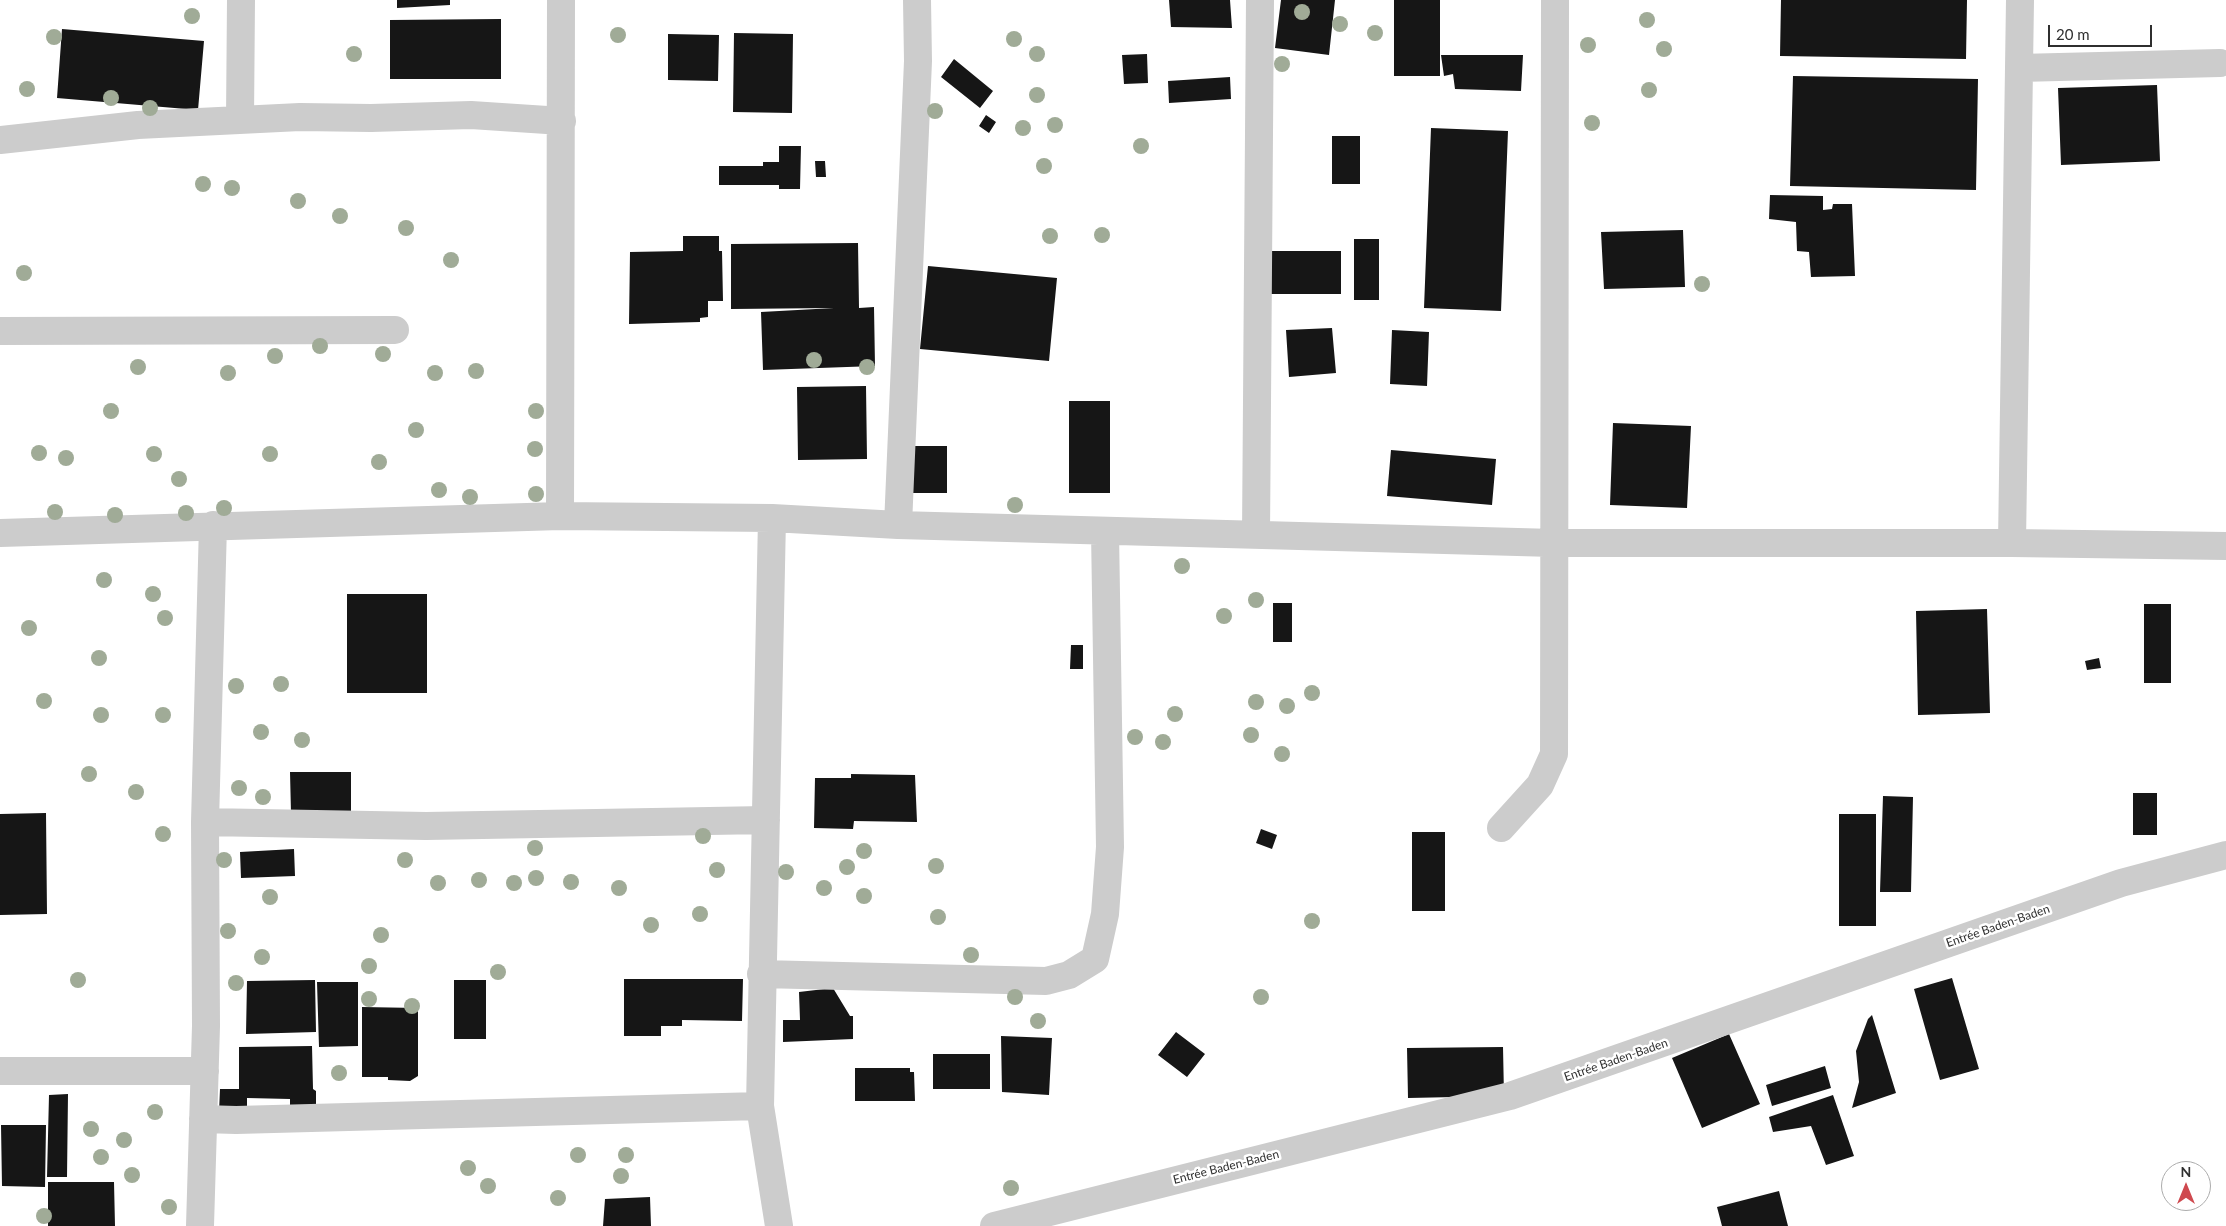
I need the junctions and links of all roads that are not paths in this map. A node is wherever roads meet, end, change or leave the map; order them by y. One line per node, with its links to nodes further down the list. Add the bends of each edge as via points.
1 (241, 0): 9 (street)
2 (561, 0): 10 (street)
3 (917, 0): 17 (street, via 918,62)
4 (1260, 0): 20 (street)
5 (1555, 0): 21 (street)
6 (2020, 0): 8 (street)
7 (2220, 63): 8 (street)
8 (2018, 68): 22 (street)
9 (240, 119): 10 (street, via 471,115); 11 (street, via 138,125)
10 (562, 121): 14 (street)
11 (0, 140)
12 (395, 330): 13 (street)
13 (0, 331)
14 (560, 516): 15 (street); 16 (street)
15 (772, 518): 17 (street); 24 (street)
16 (213, 525): 19 (street); 25 (street)
17 (898, 525): 18 (street)
18 (1105, 531): 20 (street); 28 (street, via 1110,847 1105,914 1095,959 1070,975 1046,981)
19 (0, 533)
20 (1256, 535): 21 (street)
21 (1554, 543): 22 (street); 26 (street, via 1554,754 1540,785)
22 (2012, 543): 23 (street)
23 (2226, 546)
24 (766, 820): 25 (street, via 426,826); 28 (street)
25 (204, 822): 30 (street)
26 (1501, 828)
27 (2226, 855): 35 (street, Entrée Baden-Baden, via 2121,883 1510,1096)
28 (761, 974): 31 (street)
29 (0, 1071): 30 (street)
30 (205, 1071): 32 (street)
31 (760, 1106): 32 (street); 34 (street)
32 (203, 1119): 33 (street)
33 (200, 1226)
34 (780, 1226)
35 (994, 1226)

